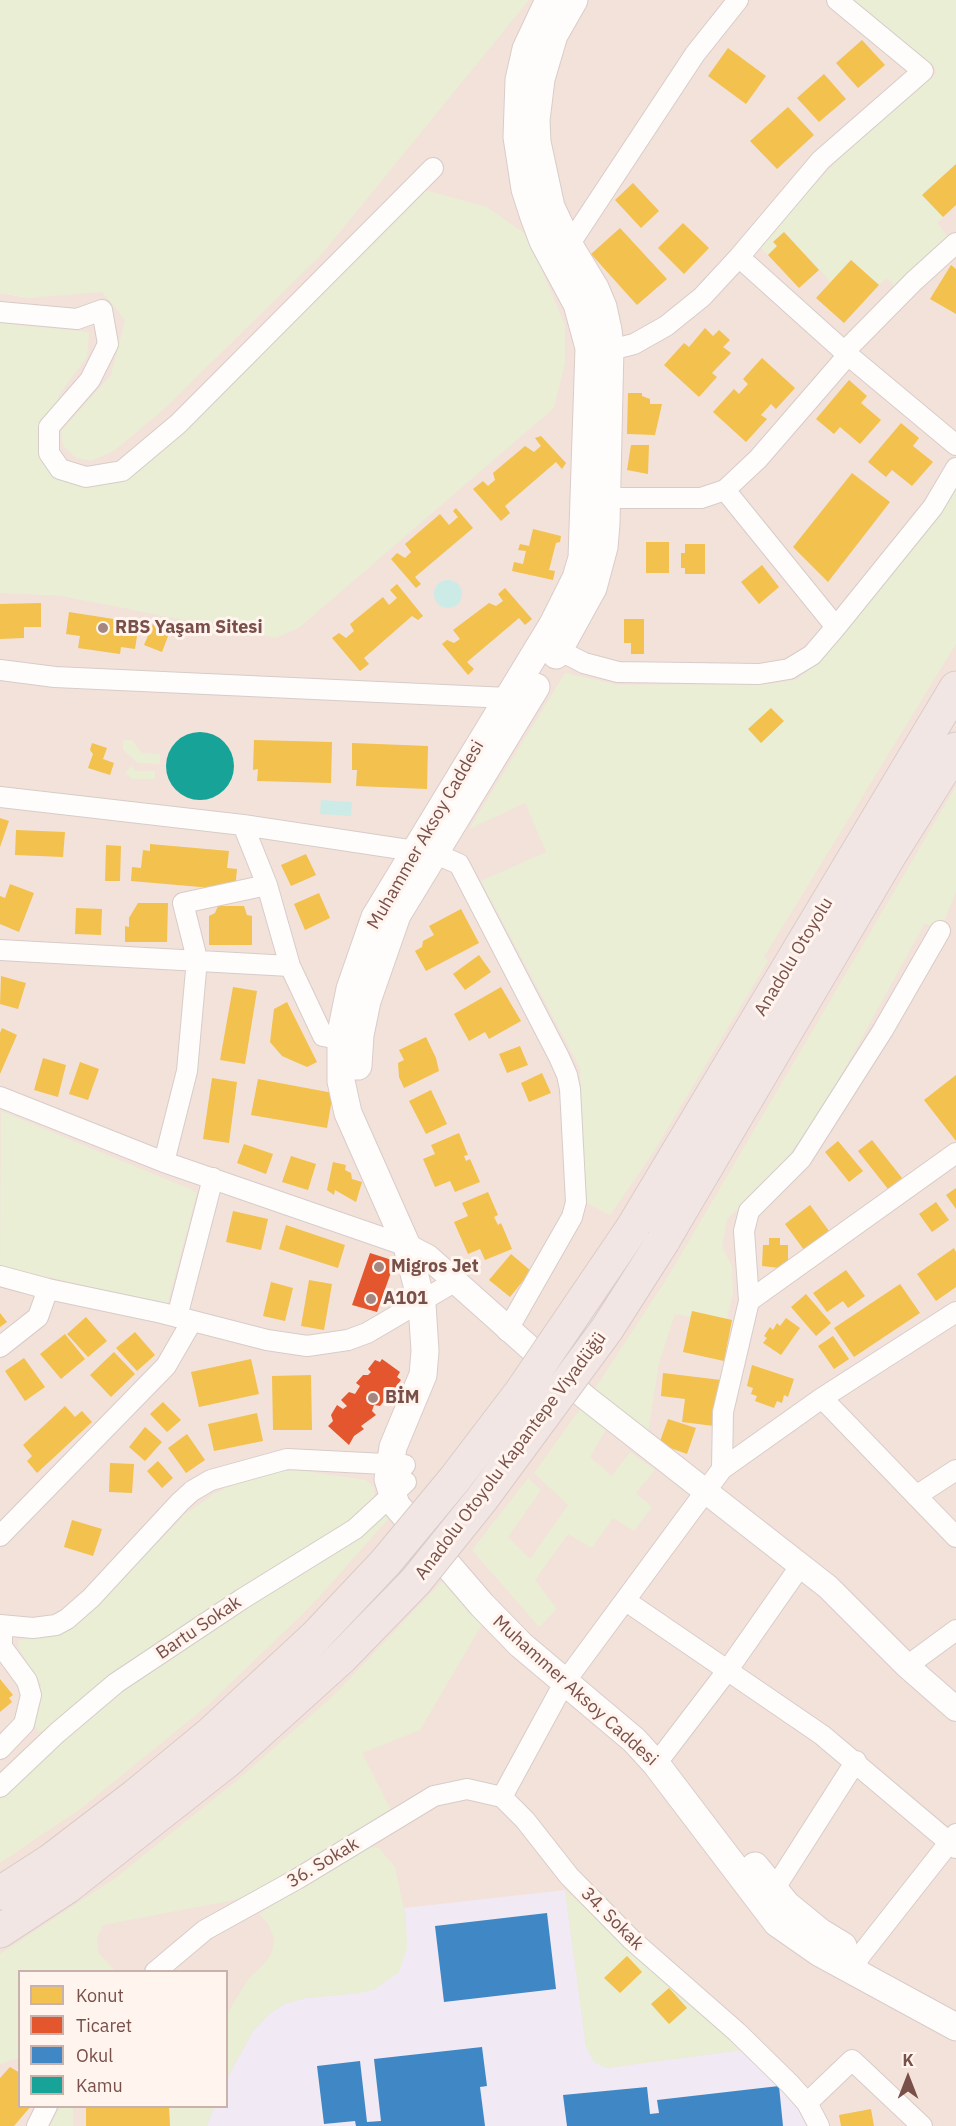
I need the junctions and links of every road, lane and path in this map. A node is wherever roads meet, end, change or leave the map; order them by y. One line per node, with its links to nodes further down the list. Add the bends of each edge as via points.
1 (549, 0): 7 (main road, via 526,49 516,109 525,189 543,241)
2 (574, 0): 7 (main road, via 554,35 540,79 536,120 545,187)
3 (738, 0): 7 (street, via 695,54)
4 (837, 0): 8 (street, via 923,71 834,147)
5 (433, 168): 9 (street, via 178,424 122,471 86,477 60,469 49,453 49,427 90,380 108,344 102,310 77,319)
6 (956, 243): 11 (street, via 914,280)
7 (561, 253): 10 (main road, Muhammer Aksoy Caddesi, via 603,307)
8 (739, 257): 10 (street, via 684,314 650,336); 11 (street)
9 (0, 312)
10 (600, 353): 15 (main road, Muhammer Aksoy Caddesi); 17 (main road, Muhammer Aksoy Caddesi, via 582,558)
11 (846, 354): 12 (street); 14 (street, via 758,459)
12 (956, 445)
13 (956, 468): 16 (street, via 927,516)
14 (725, 490): 15 (street, via 701,498); 16 (street)
15 (607, 498): 17 (main road, Muhammer Aksoy Caddesi, via 599,570 587,601)
16 (836, 627): 17 (street, via 803,661 789,669 759,674 618,672 593,666)
17 (550, 646): 20 (main road, Muhammer Aksoy Caddesi); 24 (main road, Muhammer Aksoy Caddesi)
18 (0, 670): 20 (street, via 56,677)
19 (956, 688): 35 (highway, Anadolu Otoyolu)
20 (508, 698): 24 (main road, Muhammer Aksoy Caddesi)
21 (956, 749): 36 (highway, Anadolu Otoyolu)
22 (0, 796): 23 (street)
23 (243, 825): 24 (street); 25 (street)
24 (425, 853): 30 (main road, Muhammer Aksoy Caddesi, via 397,915); 44 (street, via 459,864 559,1057 570,1089 576,1202 572,1217)
25 (267, 885): 28 (street, via 183,903); 29 (street)
26 (940, 932): 41 (street, via 801,1159 749,1211 744,1231)
27 (0, 950): 28 (street)
28 (197, 959): 29 (street); 33 (street, via 187,1071)
29 (290, 966): 30 (street, via 323,1036)
30 (350, 1041): 37 (main road, Muhammer Aksoy Caddesi, via 341,1081 348,1113)
31 (0, 1097): 33 (street)
32 (956, 1154): 41 (street)
33 (164, 1162): 34 (street)
34 (213, 1179): 37 (street); 43 (street)
35 (633, 1227): 71 (highway, Anadolu Otoyolu Kapantepe Viyadüğü, bridge, via 566,1329 454,1480 385,1563 316,1636 209,1735 135,1796 50,1861)
36 (663, 1241): 72 (highway, Anadolu Otoyolu Kapantepe Viyadüğü, bridge, via 607,1329 416,1581 341,1658 227,1761 67,1887)
37 (417, 1252): 40 (main road, Muhammer Aksoy Caddesi); 40 (street)
38 (0, 1276): 39 (street)
39 (48, 1289): 43 (street); 45 (street, via 38,1317)
40 (437, 1291): 43 (street, via 367,1333 327,1345 289,1345); 44 (street); 49 (main road, Muhammer Aksoy Caddesi, via 423,1375 393,1447)
41 (749, 1301): 47 (street, via 723,1412)
42 (956, 1312): 46 (street)
43 (184, 1319): 52 (street, via 166,1366)
44 (507, 1331): 50 (street)
45 (0, 1347)
46 (822, 1398): 47 (street); 51 (street)
47 (722, 1468): 50 (street)
48 (956, 1470): 51 (street)
49 (398, 1477): 56 (street, via 287,1459 211,1480 180,1502 67,1619 40,1628); 60 (main road, Muhammer Aksoy Caddesi, via 396,1505 482,1605 521,1645); 64 (street, Bartu Sokak, via 355,1529 116,1683)
50 (706, 1493): 54 (street); 55 (street)
51 (916, 1496): 53 (street)
52 (0, 1536)
53 (956, 1537)
54 (801, 1565): 58 (street, via 853,1610); 59 (street)
55 (626, 1601): 59 (street); 60 (street)
56 (1, 1625): 62 (street, via 2,1647 30,1687 27,1716)
57 (956, 1630): 58 (street)
58 (907, 1666): 61 (street)
59 (727, 1671): 65 (street); 66 (street)
60 (570, 1676): 65 (main road, Muhammer Aksoy Caddesi, via 634,1740); 68 (street)
61 (956, 1709)
62 (16, 1732): 63 (street); 64 (street)
63 (0, 1749)
64 (35, 1754): 67 (street, Bartu Sokak)
65 (662, 1757): 70 (main road, Muhammer Aksoy Caddesi); 73 (main road, Muhammer Aksoy Caddesi, via 765,1910 800,1941)
66 (856, 1761): 69 (street); 70 (street)
67 (0, 1787)
68 (502, 1797): 74 (street, 36. Sokak, via 467,1789 434,1796 205,1930); 77 (street, 34. Sokak, via 595,1903 762,2056)
69 (953, 1841): 73 (street)
70 (773, 1891): 73 (main road, Muhammer Aksoy Caddesi)
71 (0, 1893)
72 (0, 1931)
73 (857, 1963): 75 (main road, Muhammer Aksoy Caddesi); 76 (main road, Muhammer Aksoy Caddesi)
74 (155, 1970)
75 (956, 2008)
76 (956, 2027)
77 (807, 2103): 80 (street, 34. Sokak); 81 (street, via 852,2060)
78 (46, 2108): 79 (street)
79 (37, 2126)
80 (819, 2126)
81 (922, 2126)

